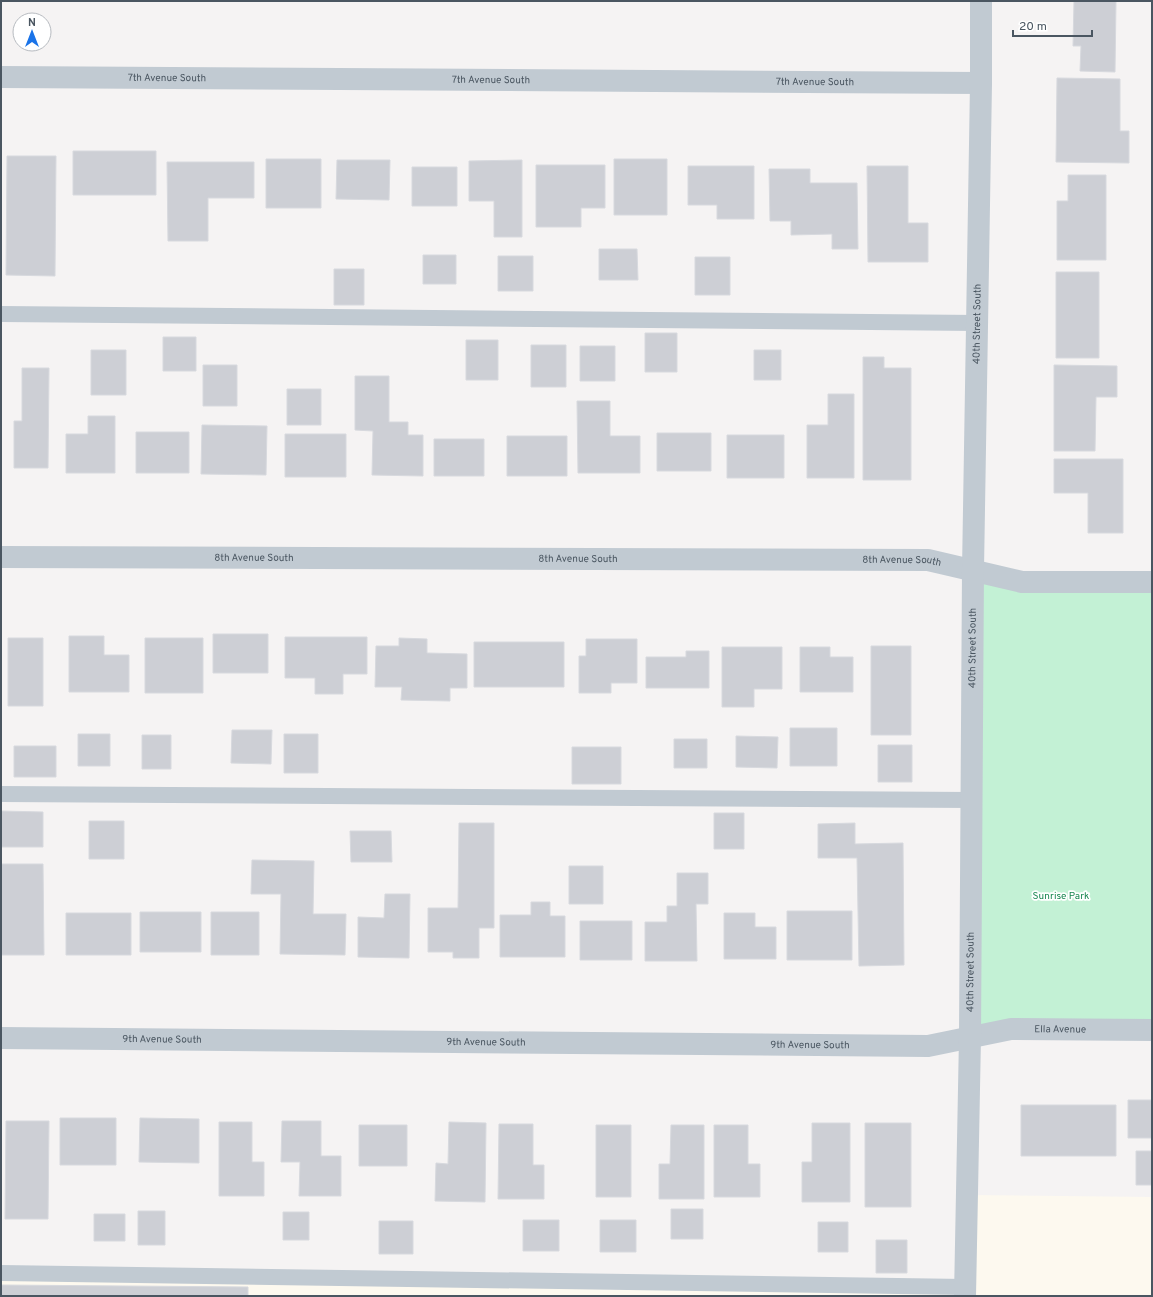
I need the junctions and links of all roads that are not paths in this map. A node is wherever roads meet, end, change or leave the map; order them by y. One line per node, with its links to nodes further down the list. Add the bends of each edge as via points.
1 (981, 1): 3 (street, 40th Street South)
2 (1, 77): 3 (street, 7th Avenue South)
3 (981, 83): 5 (street, 40th Street South)
4 (1, 314): 5 (lane)
5 (978, 322): 7 (street, 40th Street South)
6 (1, 557): 7 (street, 8th Avenue South, via 928,560)
7 (973, 570): 8 (street, 8th Avenue South, via 1022,582); 10 (street, 40th Street South)
8 (1152, 582)
9 (1, 794): 10 (lane)
10 (972, 800): 12 (street, 40th Street South)
11 (1152, 1030): 12 (street, Ella Avenue, via 1011,1029)
12 (970, 1037): 13 (street, 9th Avenue South, via 928,1046); 15 (street, 40th Street South)
13 (1, 1038)
14 (1, 1273): 15 (lane)
15 (965, 1292)

